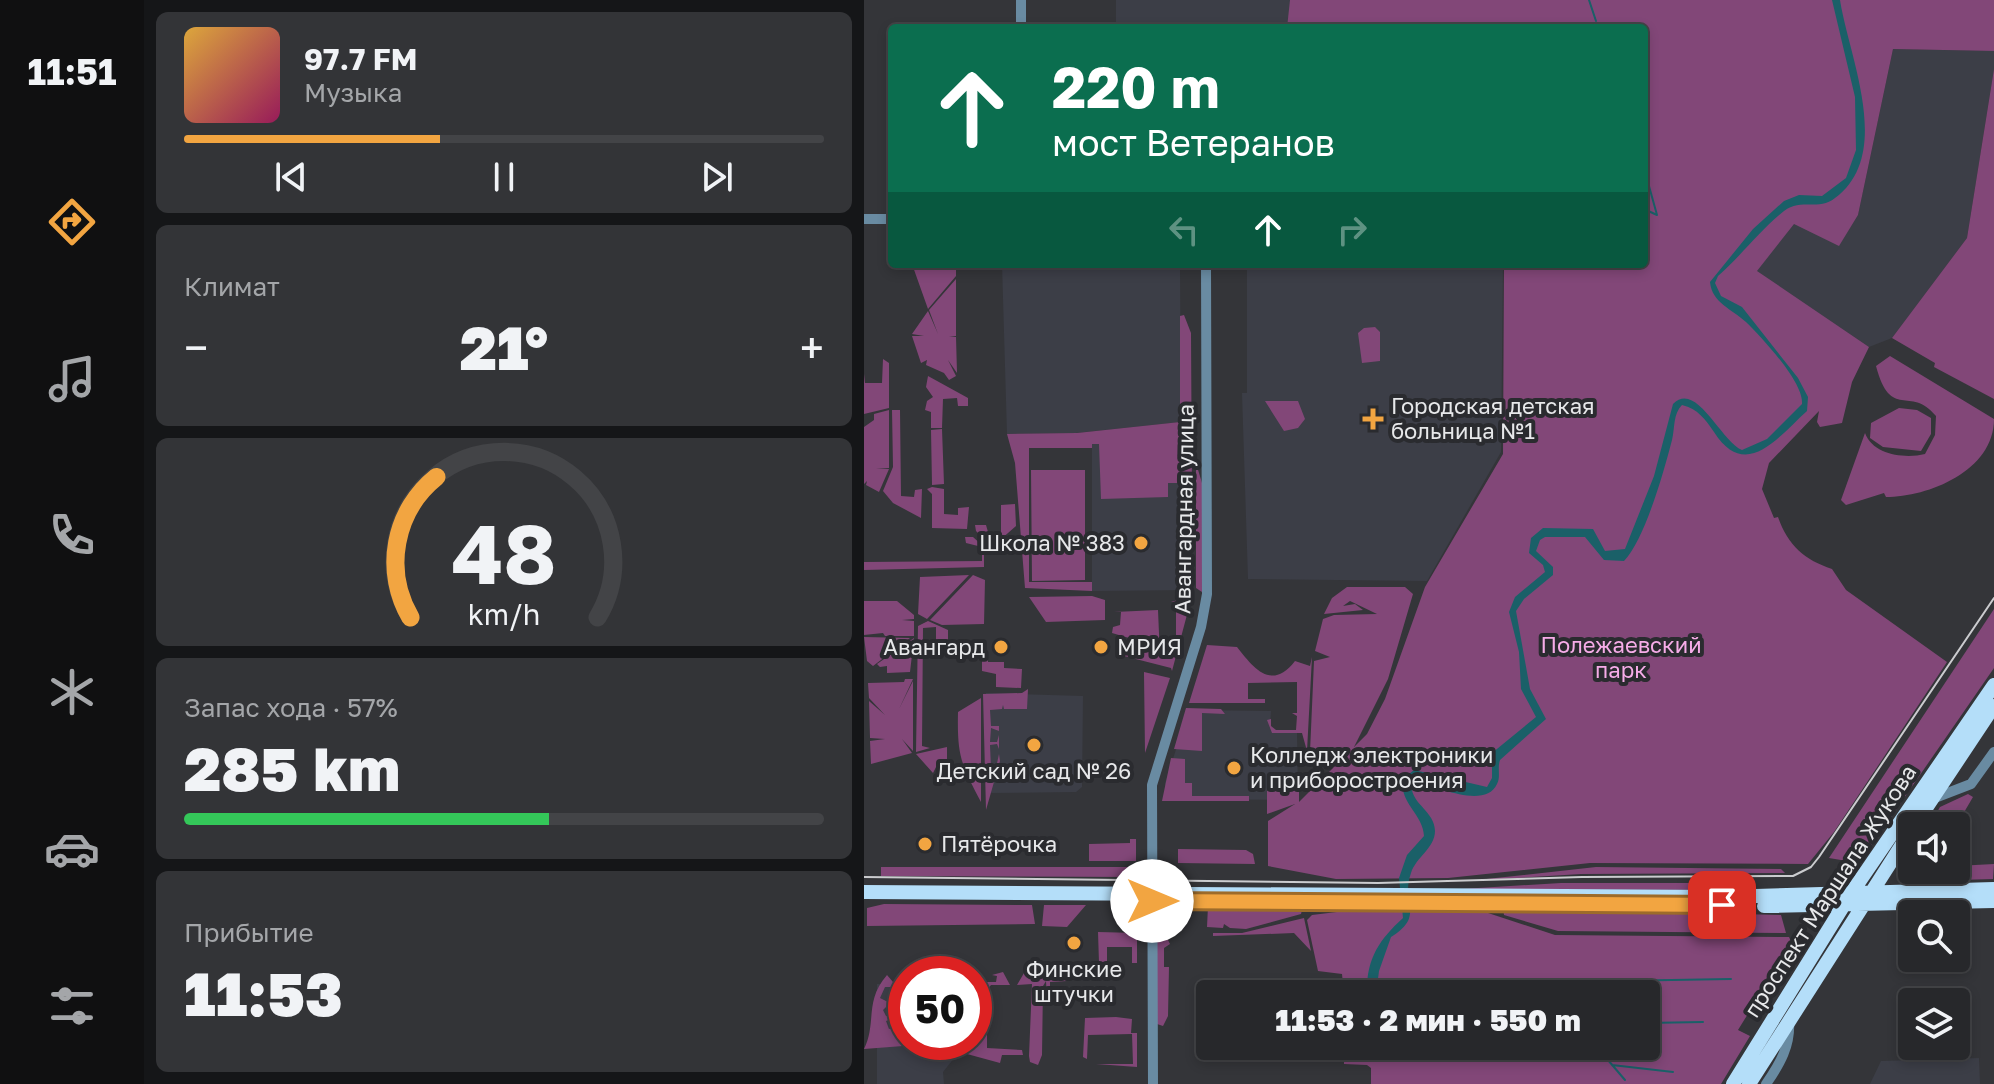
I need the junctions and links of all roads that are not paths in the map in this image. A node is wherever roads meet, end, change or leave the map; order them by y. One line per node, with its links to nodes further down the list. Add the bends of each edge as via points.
1 (1021, 0): 2 (street)
2 (1021, 24)
3 (864, 219): 4 (street)
4 (888, 219)
5 (1206, 268): 14 (street, Авангардная улица, via 1207,594 1152,785)
6 (1994, 685): 16 (main road, проспект Маршала Жукова)
7 (1994, 706): 9 (main road, проспект Маршала Жукова)
8 (1994, 752): 9 (street, via 1971,784)
9 (1932, 799): 10 (main road, проспект Маршала Жукова)
10 (1923, 812)
11 (1898, 850): 17 (main road, проспект Маршала Жукова)
12 (1994, 889): 17 (main road)
13 (864, 892): 14 (main road)
14 (1152, 897): 15 (main road); 16 (main road); 20 (street, Авангардная улица)
15 (864, 900)
16 (1846, 900): 17 (main road); 21 (main road, проспект Маршала Жукова)
17 (1865, 900): 18 (main road); 19 (main road, проспект Маршала Жукова)
18 (1994, 901)
19 (1789, 1020): 22 (main road, проспект Маршала Жукова); 23 (street, via 1783,1055)
20 (1153, 1084)
21 (1733, 1084)
22 (1749, 1084)
23 (1766, 1084)

